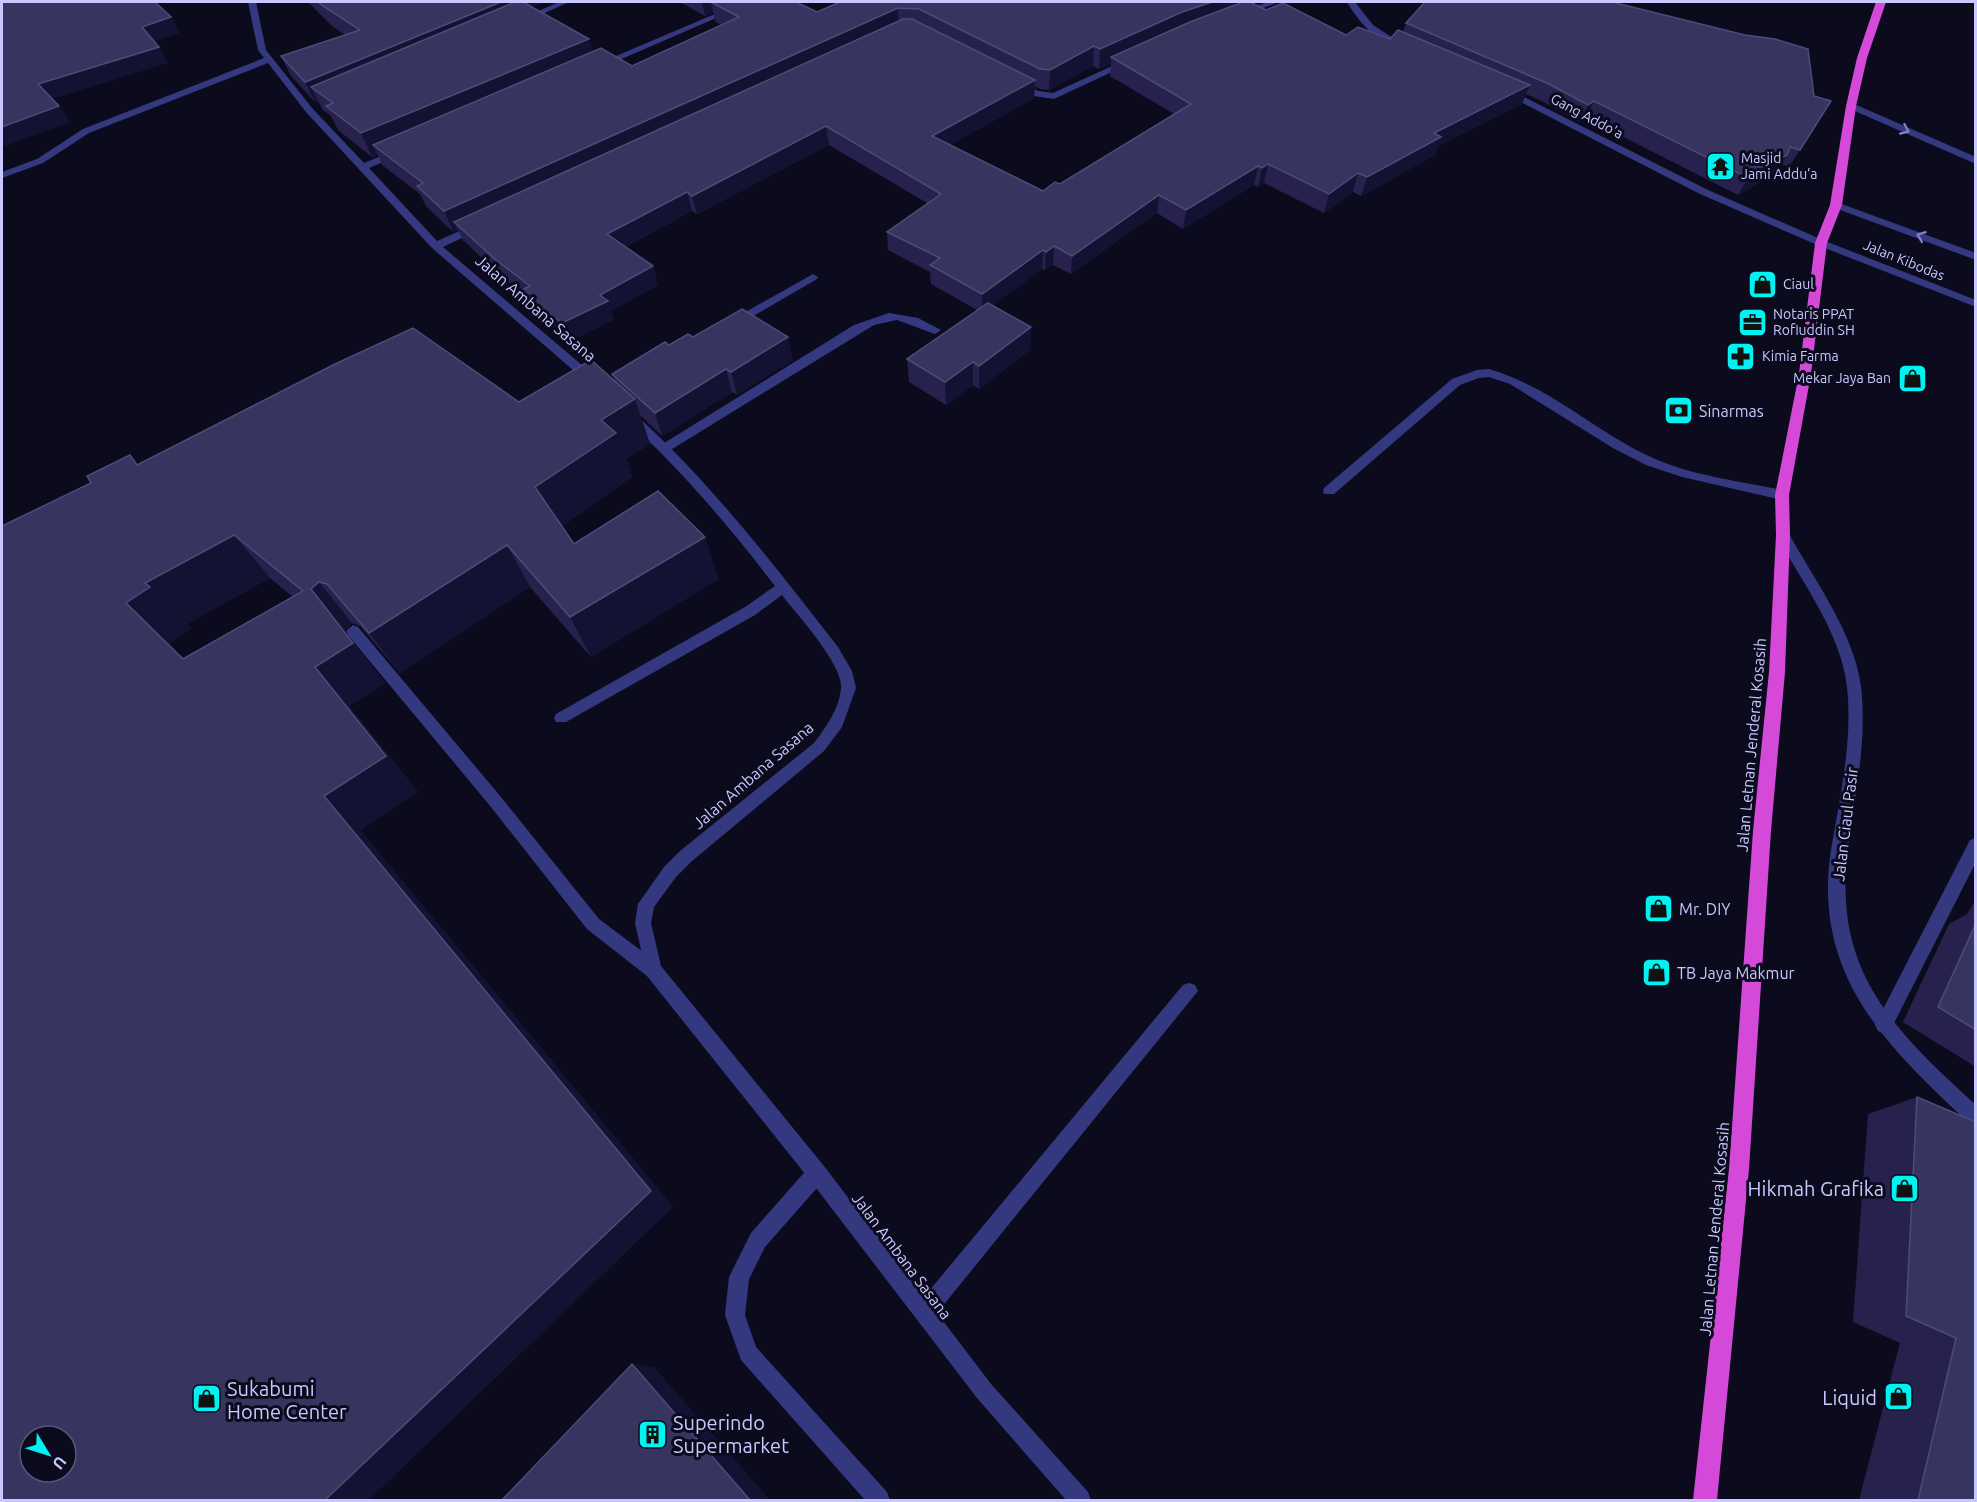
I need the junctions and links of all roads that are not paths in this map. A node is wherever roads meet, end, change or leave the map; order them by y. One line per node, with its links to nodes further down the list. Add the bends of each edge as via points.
1 (252, 2): 10 (street, Jalan Ambana Sasana, via 258,41)
2 (565, 2): 8 (street)
3 (749, 2): 12 (street)
4 (1275, 2): 7 (street)
5 (1351, 2): 9 (street, via 1379,35)
6 (1881, 2): 15 (highway, Jalan Letnan Jenderal Kosasih)
7 (1232, 16)
8 (512, 24)
9 (1407, 49)
10 (268, 60): 18 (street, Jalan Ambana Sasana); 19 (street, via 86,131 40,161)
11 (1134, 60): 13 (street, via 1054,96 1037,94)
12 (595, 68)
13 (1007, 81)
14 (1501, 88): 22 (street, Gang Addo'a, via 1668,175)
15 (1851, 106): 17 (street, one-way to 17); 20 (highway, Jalan Letnan Jenderal Kosasih)
16 (408, 148): 18 (street)
17 (1976, 161)
18 (363, 167): 23 (street, Jalan Ambana Sasana)
19 (2, 175)
20 (1836, 205): 22 (highway, Jalan Letnan Jenderal Kosasih); 24 (street, one-way to 20)
21 (490, 221): 23 (street)
22 (1821, 243): 26 (street, Jalan Kibodas); 33 (highway, Jalan Letnan Jenderal Kosasih, via 1805,374)
23 (436, 246): 29 (street, Jalan Ambana Sasana)
24 (1976, 257)
25 (813, 277): 27 (street)
26 (1976, 304)
27 (720, 330)
28 (935, 330): 31 (street, via 905,316 879,317)
29 (607, 394)
30 (623, 409): 31 (street, Jalan Ambana Sasana)
31 (665, 448): 35 (street, Jalan Ambana Sasana, via 728,516)
32 (1329, 491): 33 (street, via 1456,382 1489,373 1514,381 1650,462)
33 (1782, 495): 34 (highway, Jalan Letnan Jenderal Kosasih)
34 (1783, 535): 41 (street, Jalan Ciaul Pasir, via 1844,651 1854,684 1856,729 1836,878 1839,921 1858,984); 47 (highway, Jalan Letnan Jenderal Kosasih, via 1777,672 1739,1169)
35 (784, 587): 37 (street, via 750,611); 39 (street, Jalan Ambana Sasana, via 845,671 847,701 819,747 686,856 656,890 646,904 643,923)
36 (353, 631): 39 (street, via 593,924)
37 (561, 718)
38 (1976, 844): 41 (street)
39 (653, 970): 43 (street, Jalan Ambana Sasana)
40 (1189, 991): 44 (street)
41 (1884, 1025): 42 (street, Jalan Ciaul Pasir, via 1916,1063)
42 (1976, 1118)
43 (817, 1173): 44 (street, Jalan Ambana Sasana); 45 (street, via 758,1240 739,1277 735,1315 748,1353)
44 (923, 1314): 46 (street, Jalan Ambana Sasana)
45 (879, 1500)
46 (1080, 1500)
47 (1705, 1500)

